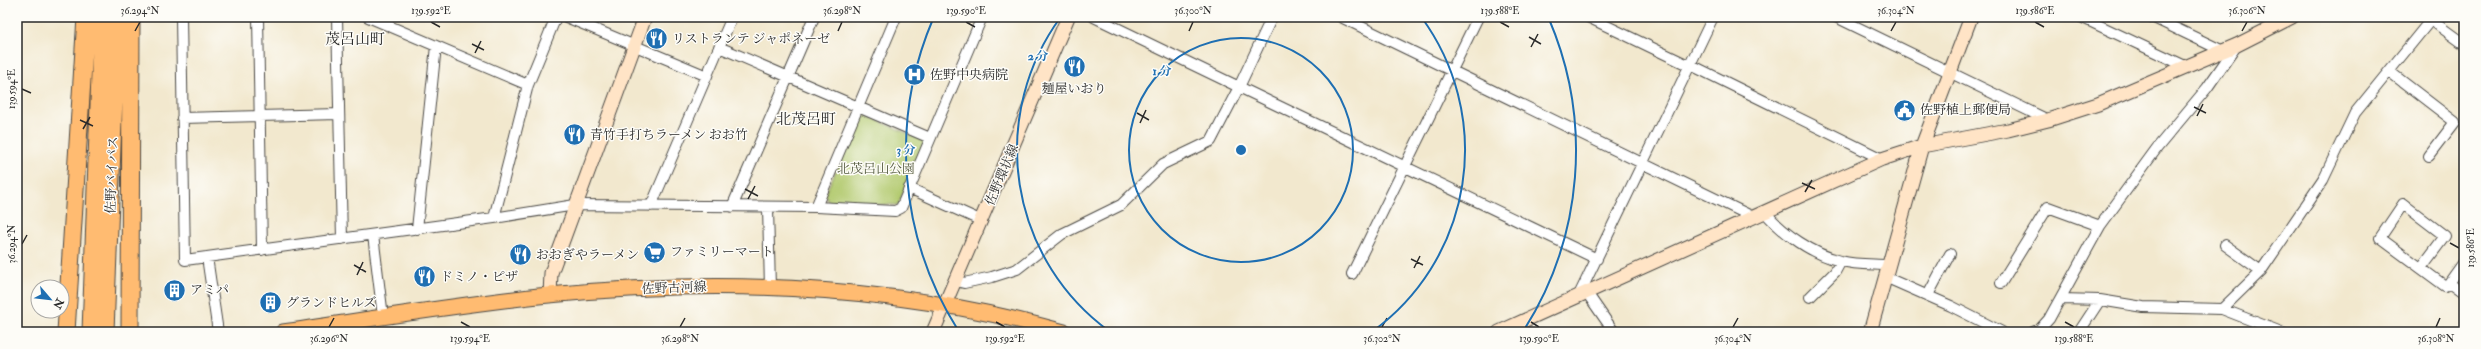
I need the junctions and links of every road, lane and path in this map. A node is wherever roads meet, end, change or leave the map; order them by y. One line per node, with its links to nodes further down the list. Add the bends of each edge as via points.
1 (86, 17): 95 (highway)
2 (102, 17): 96 (highway, 佐野バイパス)
3 (117, 17): 97 (highway, 佐野バイパス)
4 (131, 17): 98 (highway)
5 (181, 17): 47 (street)
6 (258, 17): 46 (street)
7 (337, 17): 45 (street)
8 (368, 17): 32 (street)
9 (556, 17): 42 (street)
10 (566, 17): 30 (street)
11 (645, 17): 30 (street)
12 (732, 17): 33 (street)
13 (814, 17): 41 (street)
14 (896, 17): 44 (street)
15 (982, 17): 49 (street)
16 (1068, 17): 63 (street, 佐野環状線)
17 (1094, 17): 43 (street)
18 (1272, 17): 43 (street)
19 (1342, 17): 37 (street)
20 (1478, 17): 37 (street)
21 (1588, 17): 35 (street)
22 (1713, 17): 35 (street)
23 (1836, 17): 38 (street)
24 (1971, 17): 38 (street)
25 (2081, 17): 36 (street)
26 (2152, 17): 34 (street)
27 (2292, 17): 31 (street)
28 (2432, 19): 29 (street); 39 (street)
29 (2464, 44)
30 (633, 45): 40 (street); 56 (street)
31 (2237, 45): 34 (street); 64 (street, via 2207,88 2157,148)
32 (436, 46): 42 (street); 65 (street)
33 (719, 47): 40 (street); 41 (street)
34 (2223, 51): 36 (street)
35 (1690, 66): 52 (street); 53 (street)
36 (2185, 66): 48 (street, via 2098,104)
37 (1453, 70): 53 (street); 54 (street)
38 (1950, 71): 48 (street); 50 (street)
39 (2390, 72): 51 (street, via 2455,122); 77 (street, via 2355,113 2323,180)
40 (707, 76): 57 (street)
41 (789, 77): 44 (street); 58 (street)
42 (528, 85): 62 (street)
43 (1239, 86): 54 (street); 79 (street, via 1211,141 1163,164 1121,205 1062,234 1017,269 964,283)
44 (858, 107): 49 (street); 59 (street)
45 (338, 114): 46 (street); 67 (street)
46 (261, 117): 47 (street); 69 (street)
47 (182, 118): 71 (street, via 185,260)
48 (2048, 120): 50 (street)
49 (930, 138): 55 (street)
50 (1922, 146): 52 (street); 76 (street)
51 (2429, 156)
52 (1882, 159): 61 (street)
53 (1644, 162): 61 (street); 72 (street)
54 (1405, 168): 72 (street); 78 (street)
55 (909, 188): 59 (street, via 901,208 895,211); 63 (street)
56 (575, 205): 57 (street); 62 (street); 84 (street, via 551,273)
57 (651, 206): 58 (street)
58 (732, 207): 60 (street)
59 (816, 207): 60 (street)
60 (768, 208): 82 (street)
61 (1759, 214): 73 (street, via 1817,251); 85 (street)
62 (494, 218): 65 (street)
63 (982, 221): 79 (street, 佐野環状線)
64 (2100, 226): 80 (street, via 2048,207); 88 (street)
65 (417, 229): 66 (street)
66 (373, 235): 67 (street); 92 (street)
67 (342, 239): 69 (street)
68 (2225, 245): 77 (street)
69 (262, 250): 71 (street)
70 (1950, 254): 86 (street)
71 (208, 257): 99 (street)
72 (1597, 259): 85 (street)
73 (1841, 261): 76 (street); 87 (street, via 1835,272)
74 (2464, 262): 81 (street)
75 (2421, 268): 81 (street, via 2445,236 2403,204 2380,238 2445,286)
76 (1886, 271): 86 (street); 105 (street)
77 (2261, 271): 91 (street)
78 (1352, 274)
79 (956, 281): 90 (street, 佐野環状線)
80 (2001, 283)
81 (2448, 283): 83 (street)
82 (770, 288): 84 (main road, 佐野古河線, via 704,287); 90 (main road, 佐野古河線, via 884,297)
83 (2464, 294)
84 (550, 295): 92 (main road, 佐野古河線)
85 (1582, 295): 94 (street); 104 (street)
86 (1928, 295): 106 (street)
87 (1810, 297)
88 (2061, 300): 89 (street); 107 (street, via 2049,319 2040,329)
89 (2100, 300): 91 (street, via 2143,307); 108 (street)
90 (944, 307): 93 (main road, 佐野古河線); 101 (street, 佐野環状線)
91 (2222, 309): 109 (street)
92 (383, 317): 100 (main road, 佐野古河線)
93 (1031, 328): 102 (main road, 佐野古河線)
94 (1520, 328): 103 (street)
95 (66, 332)
96 (91, 332)
97 (105, 332)
98 (130, 332)
99 (218, 332)
100 (283, 332)
101 (932, 332)
102 (1064, 332)
103 (1499, 332)
104 (1614, 332)
105 (1870, 332)
106 (2002, 332)
107 (2033, 332)
108 (2079, 332)
109 (2280, 332)

